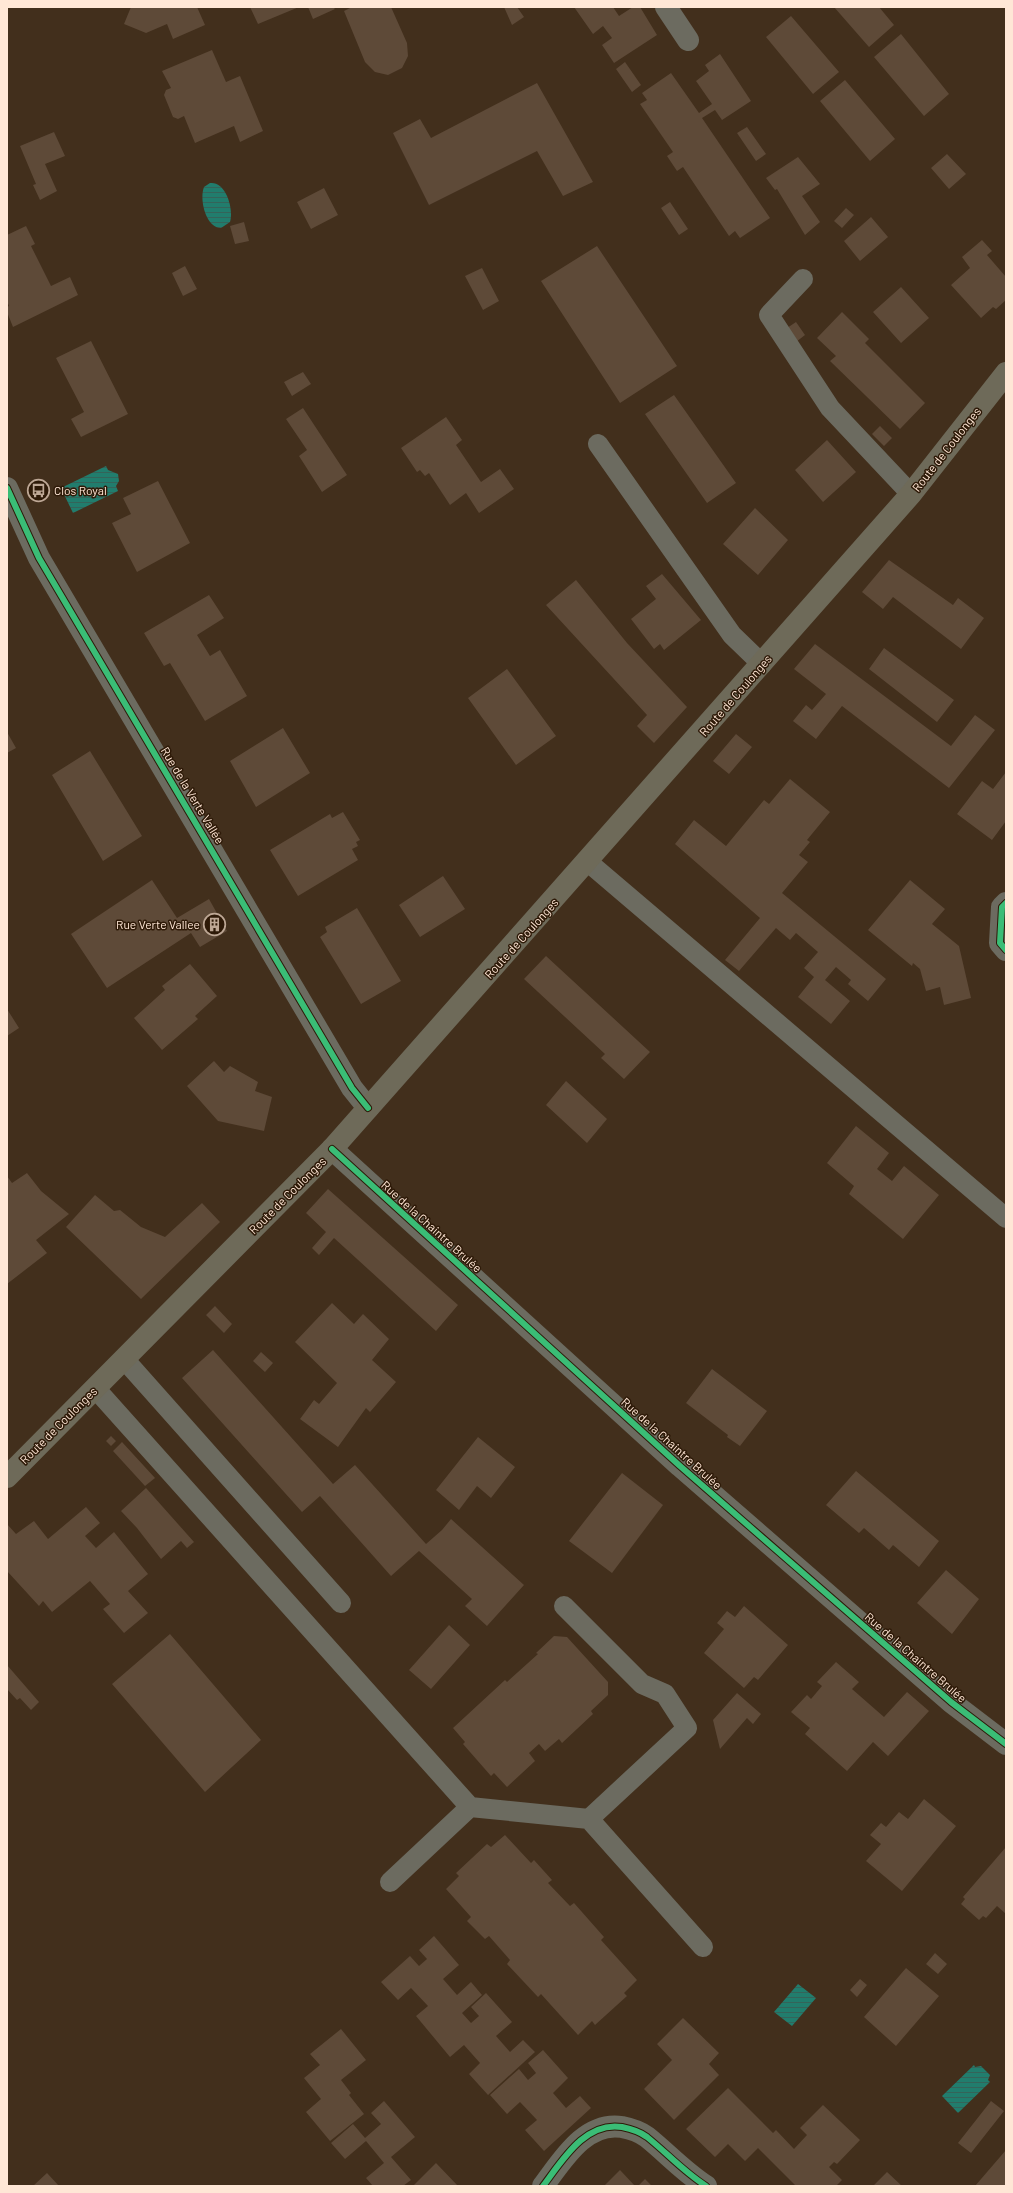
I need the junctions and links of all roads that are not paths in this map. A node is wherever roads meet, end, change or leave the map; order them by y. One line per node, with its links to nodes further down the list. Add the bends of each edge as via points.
1 (666, 7): 2 (street)
2 (688, 40)
3 (803, 279): 7 (lane, via 769,315 830,408)
4 (1006, 374): 7 (main road, Route de Coulonges)
5 (598, 444): 8 (lane, via 732,634)
6 (7, 488): 12 (street, Rue de la Verte Vallée, via 39,558 352,1088)
7 (911, 494): 8 (main road, Route de Coulonges)
8 (762, 664): 9 (main road, Route de Coulonges)
9 (588, 862): 12 (main road, Route de Coulonges); 14 (lane)
10 (1006, 902): 11 (street, via 1002,907 1000,943)
11 (1006, 950)
12 (368, 1108): 13 (main road, Route de Coulonges)
13 (332, 1149): 15 (main road, Route de Coulonges); 20 (street, Rue de la Chaintre Brulée, via 680,1466 951,1702)
14 (1006, 1218)
15 (124, 1359): 16 (main road, Route de Coulonges); 18 (lane)
16 (95, 1388): 17 (main road, Route de Coulonges); 21 (lane)
17 (7, 1476)
18 (341, 1603)
19 (564, 1606): 22 (lane, via 642,1684 665,1694 687,1728)
20 (1006, 1744)
21 (470, 1807): 22 (lane); 23 (lane)
22 (589, 1818): 24 (lane)
23 (390, 1882)
24 (703, 1947)
25 (543, 2186): 26 (street, via 578,2142 593,2132 617,2126 636,2129 687,2174)
26 (706, 2186)

